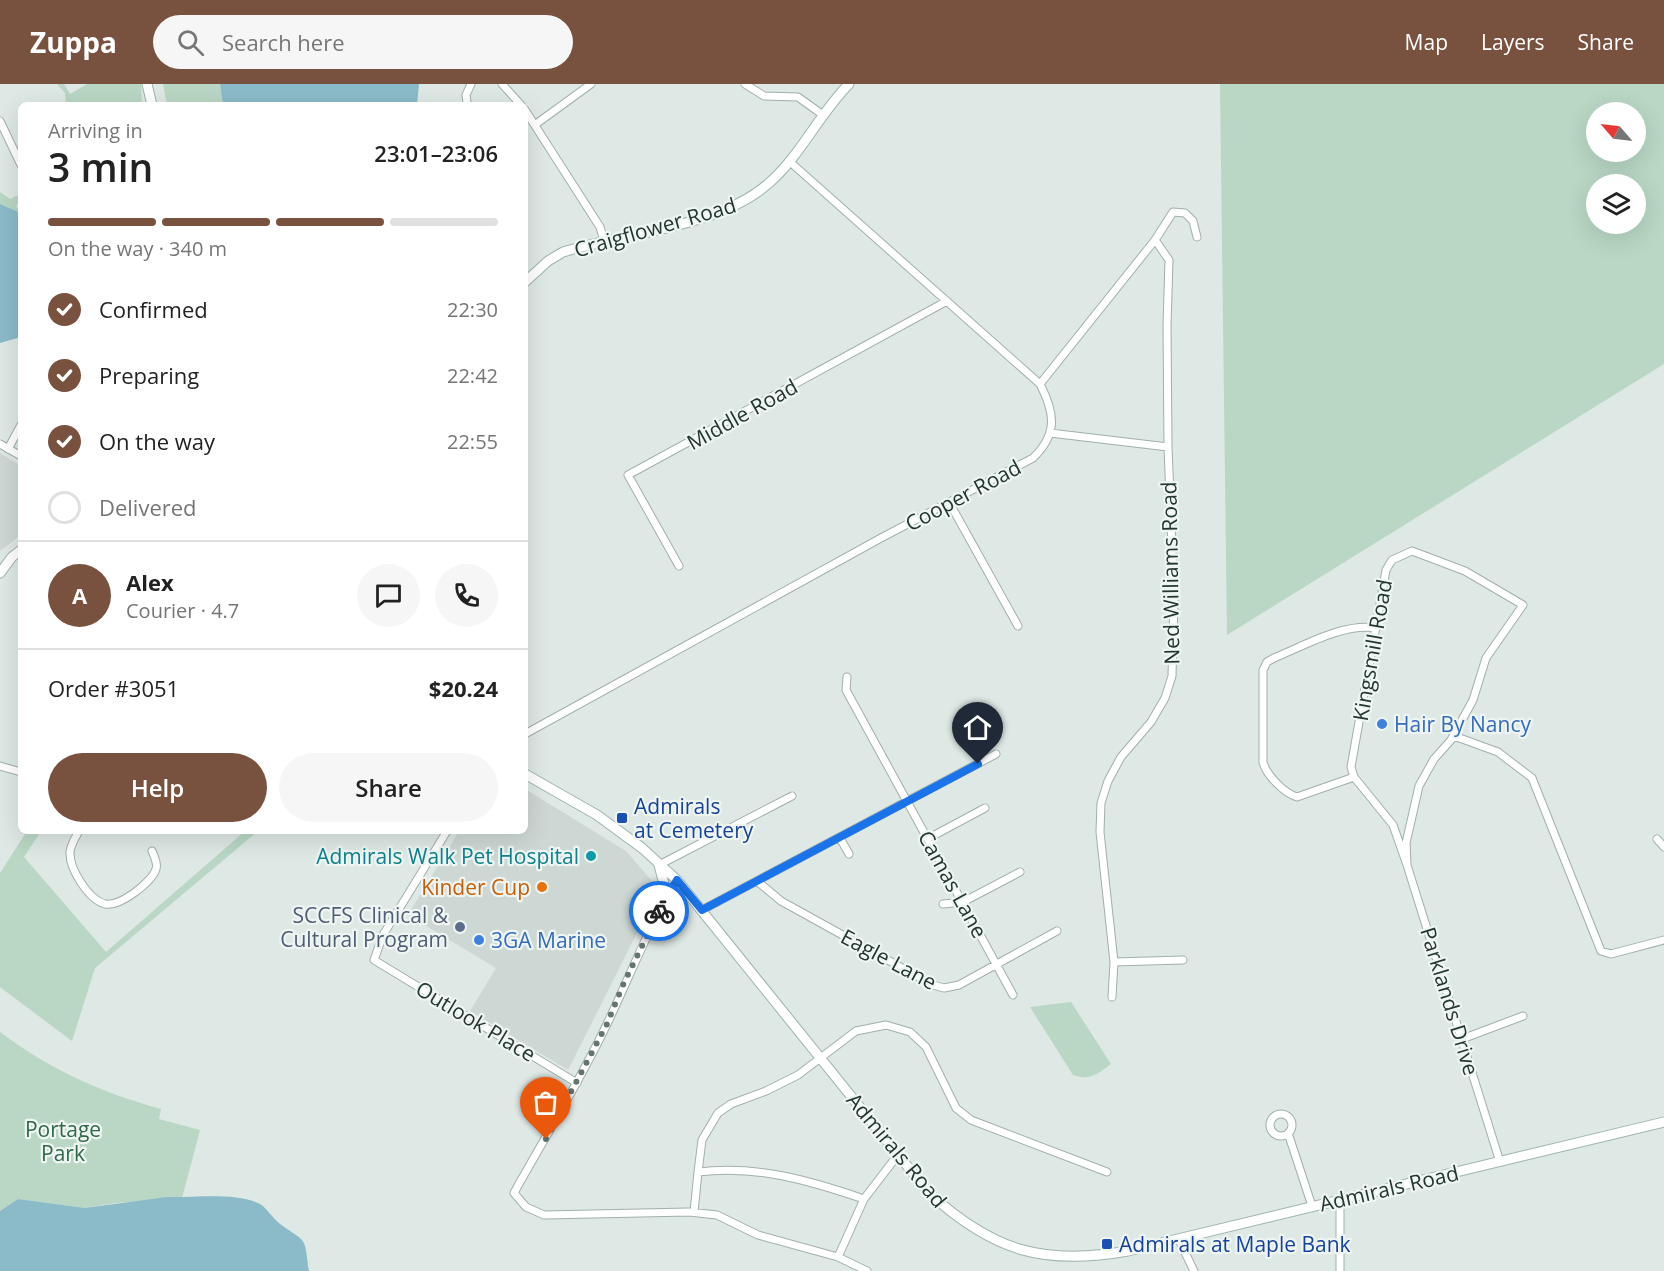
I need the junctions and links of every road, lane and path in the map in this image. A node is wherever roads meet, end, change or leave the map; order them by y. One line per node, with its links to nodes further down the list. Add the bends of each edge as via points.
1 (147, 84): 8 (main road)
2 (154, 84): 9 (main road)
3 (471, 84): 10 (street)
4 (502, 84): 11 (street)
5 (591, 84): 15 (street)
6 (746, 84): 13 (street, via 765,96 798,97)
7 (849, 84): 13 (main road, Craigflower Road)
8 (151, 102)
9 (157, 102)
10 (467, 102)
11 (518, 102)
12 (528, 114): 15 (street)
13 (823, 115): 17 (main road, Craigflower Road)
14 (0, 121): 16 (street)
15 (536, 124): 20 (street, via 600,227)
16 (18, 159)
17 (789, 161): 20 (main road, Craigflower Road, via 763,188 730,209); 22 (street)
18 (1197, 237): 19 (street, via 1193,221 1185,213 1173,212)
19 (1155, 240): 23 (street); 27 (street, Ned Williams Road, via 1169,260)
20 (604, 241): 21 (main road, Craigflower Road, via 563,252)
21 (528, 279)
22 (947, 301): 23 (street); 32 (street, Middle Road, via 628,476)
23 (1040, 384): 25 (street, via 1051,406)
24 (18, 431): 28 (street)
25 (1050, 433): 27 (street); 30 (street, Cooper Road, via 1045,446 1033,458)
26 (0, 444): 28 (street)
27 (1168, 447): 68 (street, Ned Williams Road, via 1174,601 1172,676 1151,722 1121,757 1101,803 1100,832)
28 (8, 449): 29 (street)
29 (18, 454)
30 (950, 502): 35 (street); 38 (street, Cooper Road)
31 (18, 552): 33 (main road)
32 (679, 566)
33 (0, 573)
34 (1523, 605): 36 (street, Kingsmill Road, via 1459,568 1412,551 1387,566); 39 (street, Parklands Drive, via 1486,658 1475,696)
35 (1018, 626)
36 (1376, 628): 44 (street, Kingsmill Road, via 1351,767); 44 (street, via 1354,627 1274,657 1264,666 1262,675 1263,762 1268,774 1297,797)
37 (847, 677): 46 (street, Camas Lane, via 846,690)
38 (528, 732)
39 (1454, 736): 52 (street, Parklands Drive, via 1434,759 1419,786); 66 (street, via 1498,752 1532,778 1604,953)
40 (996, 754): 46 (street)
41 (0, 766): 42 (street)
42 (18, 771)
43 (528, 776): 57 (main road, Admirals Road, via 597,815)
44 (1354, 777): 52 (street)
45 (792, 796): 57 (street)
46 (906, 803): 50 (street); 51 (street, Camas Lane)
47 (985, 808): 51 (street)
48 (78, 834): 55 (street, via 70,854 72,862 83,884 106,904 130,897 155,871)
49 (445, 834): 75 (street, Outlook Place, via 383,935 374,960)
50 (840, 838): 56 (street); 60 (street)
51 (929, 838): 62 (street, Camas Lane)
52 (1403, 839): 73 (street, Parklands Drive, via 1407,866)
53 (1657, 839): 54 (street)
54 (1664, 847)
55 (152, 851)
56 (849, 854)
57 (659, 865): 59 (main road, Admirals Road); 61 (main road)
58 (1020, 872): 62 (street)
59 (677, 880): 61 (street); 64 (main road, Admirals Road)
60 (757, 881): 64 (street); 69 (street, Eagle Lane, via 781,901 933,985 958,985)
61 (664, 902): 75 (street)
62 (963, 902): 63 (street); 69 (street, Camas Lane)
63 (943, 904)
64 (702, 910): 74 (main road, Admirals Road)
65 (1057, 931): 69 (street, Eagle Lane)
66 (1664, 940)
67 (1183, 960): 68 (street)
68 (1114, 962): 71 (street, Ned Williams Road)
69 (997, 965): 70 (street, Camas Lane)
70 (1013, 995)
71 (1112, 997)
72 (1523, 1016): 73 (street)
73 (1462, 1039): 79 (street, Parklands Drive)
74 (821, 1058): 78 (main road, Admirals Road); 80 (street, via 798,1076 718,1113 702,1140); 81 (street, via 856,1031 886,1025 910,1032 926,1047 956,1108 971,1120)
75 (577, 1083): 85 (street, via 514,1193 526,1207 552,1216)
76 (1664, 1122): 79 (main road, Admirals Road)
77 (1288, 1133): 84 (street)
78 (897, 1156): 82 (street); 86 (main road, Admirals Road, via 929,1194 956,1218 1013,1248 1076,1258)
79 (1500, 1162): 83 (main road, Admirals Road)
80 (699, 1172): 82 (street, via 720,1169 779,1173); 85 (street)
81 (1107, 1172)
82 (864, 1199): 87 (street)
83 (1340, 1199): 84 (main road, Admirals Road); 90 (street)
84 (1312, 1206): 86 (main road, Admirals Road)
85 (694, 1212): 87 (street, via 717,1215 758,1235)
86 (1179, 1240): 89 (street)
87 (838, 1257): 88 (street)
88 (867, 1271)
89 (1194, 1271)
90 (1340, 1271)

